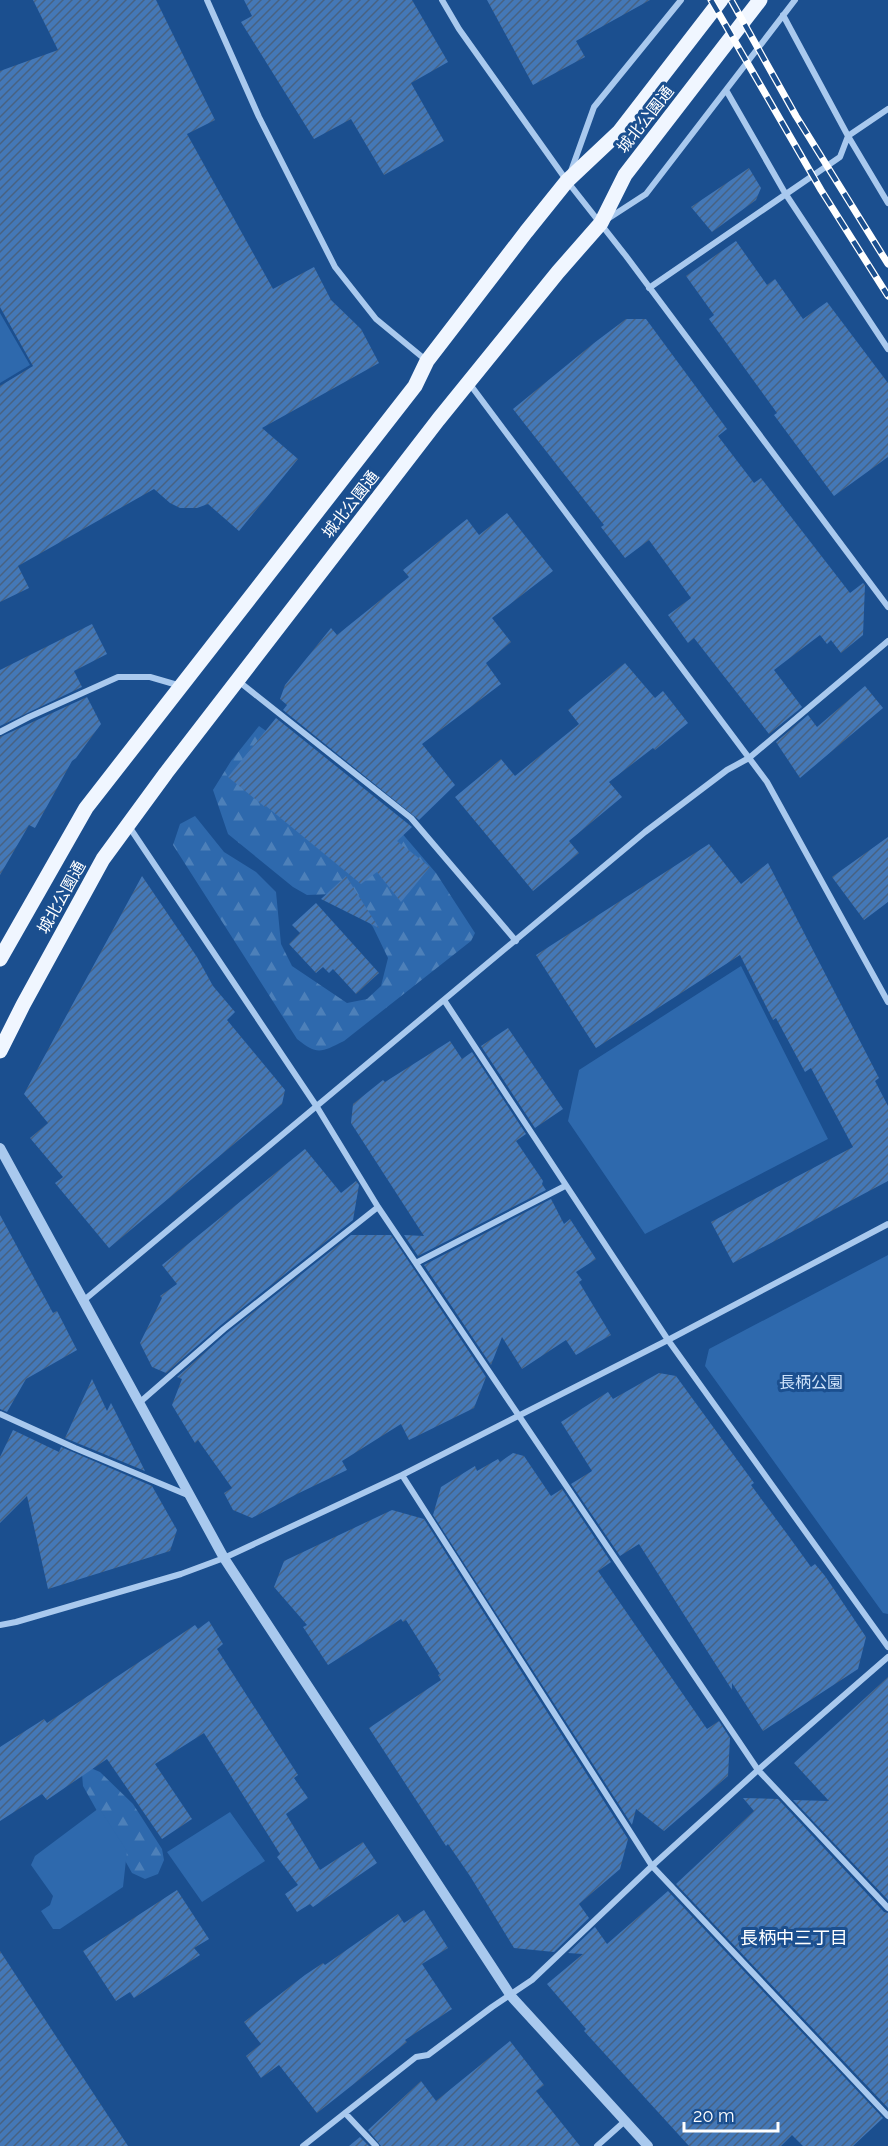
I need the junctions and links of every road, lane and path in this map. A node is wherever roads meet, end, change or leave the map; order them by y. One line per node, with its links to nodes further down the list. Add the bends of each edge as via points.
1 (207, 0): 17 (street, via 335,267 376,319)
2 (442, 0): 11 (street)
3 (721, 0): 11 (main road, 城北公園通, via 619,132)
4 (760, 0): 14 (main road, 城北公園通, via 625,175)
5 (795, 0): 7 (street)
6 (678, 1): 11 (street, via 594,107)
7 (783, 15): 8 (street); 10 (street)
8 (726, 90): 12 (street); 14 (street, via 646,194)
9 (888, 109): 10 (street)
10 (848, 136): 12 (street, via 840,157); 13 (street)
11 (567, 180): 14 (street); 17 (main road, 城北公園通)
12 (785, 193): 15 (street); 16 (street)
13 (888, 203)
14 (601, 223): 15 (street); 18 (main road, 城北公園通)
15 (649, 288): 19 (street)
16 (888, 349)
17 (427, 361): 22 (main road, 城北公園通, via 415,386)
18 (469, 382): 21 (main road, 城北公園通); 24 (street)
19 (888, 607)
20 (888, 641): 24 (street)
21 (237, 680): 25 (main road, 城北公園通); 26 (street, via 411,818)
22 (182, 686): 23 (street, via 150,677 118,677); 27 (main road, 城北公園通, via 86,808)
23 (0, 732)
24 (749, 758): 26 (street, via 645,832); 29 (street, via 767,782)
25 (128, 824): 30 (main road, 城北公園通, via 102,859); 31 (street)
26 (516, 941): 28 (street)
27 (0, 959)
28 (444, 1000): 31 (street); 33 (street)
29 (888, 1002)
30 (0, 1051)
31 (317, 1107): 34 (street); 37 (street)
32 (0, 1148): 37 (street)
33 (566, 1186): 36 (street); 38 (street)
34 (378, 1207): 36 (street); 39 (street, via 224,1329)
35 (888, 1224): 38 (street)
36 (416, 1263): 41 (street)
37 (83, 1301): 39 (street)
38 (668, 1340): 41 (street); 46 (street)
39 (139, 1403): 43 (street)
40 (0, 1414): 43 (street)
41 (518, 1415): 42 (street); 48 (street)
42 (402, 1475): 44 (street); 49 (street)
43 (190, 1496): 44 (street)
44 (224, 1558): 45 (street, via 181,1574); 51 (street)
45 (0, 1625)
46 (888, 1647)
47 (888, 1657): 48 (street)
48 (758, 1770): 49 (street); 50 (street)
49 (652, 1866): 51 (street); 53 (street)
50 (888, 1908)
51 (511, 1996): 52 (street, via 428,2055 416,2056); 54 (street)
52 (345, 2113): 55 (street); 56 (street)
53 (888, 2116)
54 (625, 2121): 57 (street); 58 (street)
55 (303, 2146)
56 (376, 2146)
57 (597, 2146)
58 (648, 2146)

